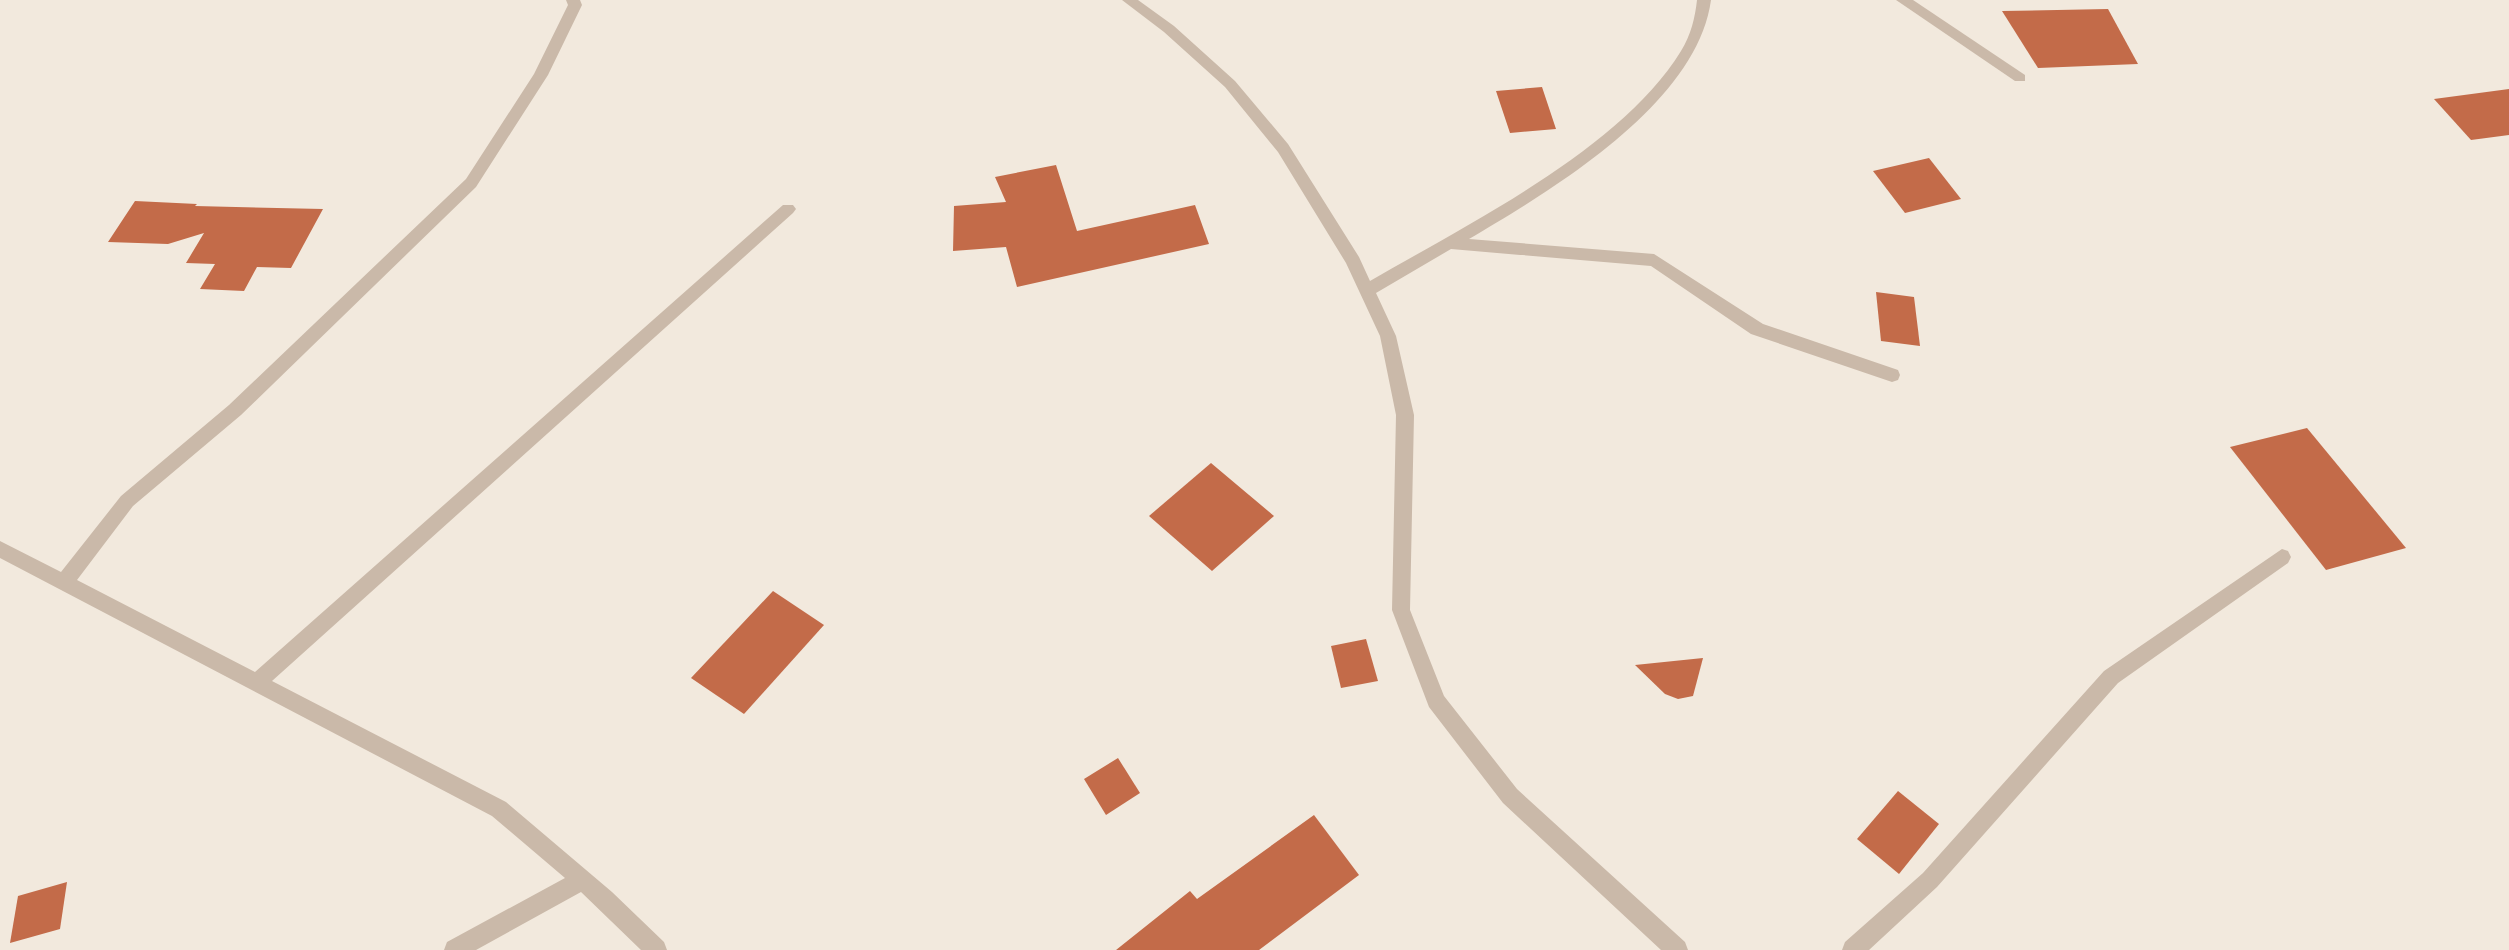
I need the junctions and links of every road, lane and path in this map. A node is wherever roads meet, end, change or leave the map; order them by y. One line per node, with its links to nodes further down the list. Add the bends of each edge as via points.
1 (573, 0): 12 (street, via 575,5 541,75 471,183 235,410 127,501)
2 (1129, 0): 8 (street, via 1179,38 1248,105 1290,160)
3 (1704, 0): 7 (street, via 1691,48 1619,130 1535,191)
4 (1903, 0): 5 (street)
5 (2020, 78)
6 (788, 209): 13 (street)
7 (1447, 243): 8 (street); 9 (street, via 1654,260 1757,330)
8 (1367, 291): 17 (street, via 1388,336 1405,415 1401,610 1436,701 1510,796)
9 (1892, 375)
10 (0, 549): 12 (street)
11 (2282, 557): 18 (street, via 2111,677 1930,880)
12 (64, 582): 13 (street)
13 (257, 682): 14 (street, via 499,809)
14 (582, 880): 15 (street); 16 (street)
15 (455, 950)
16 (656, 950)
17 (1677, 950)
18 (1853, 950)

